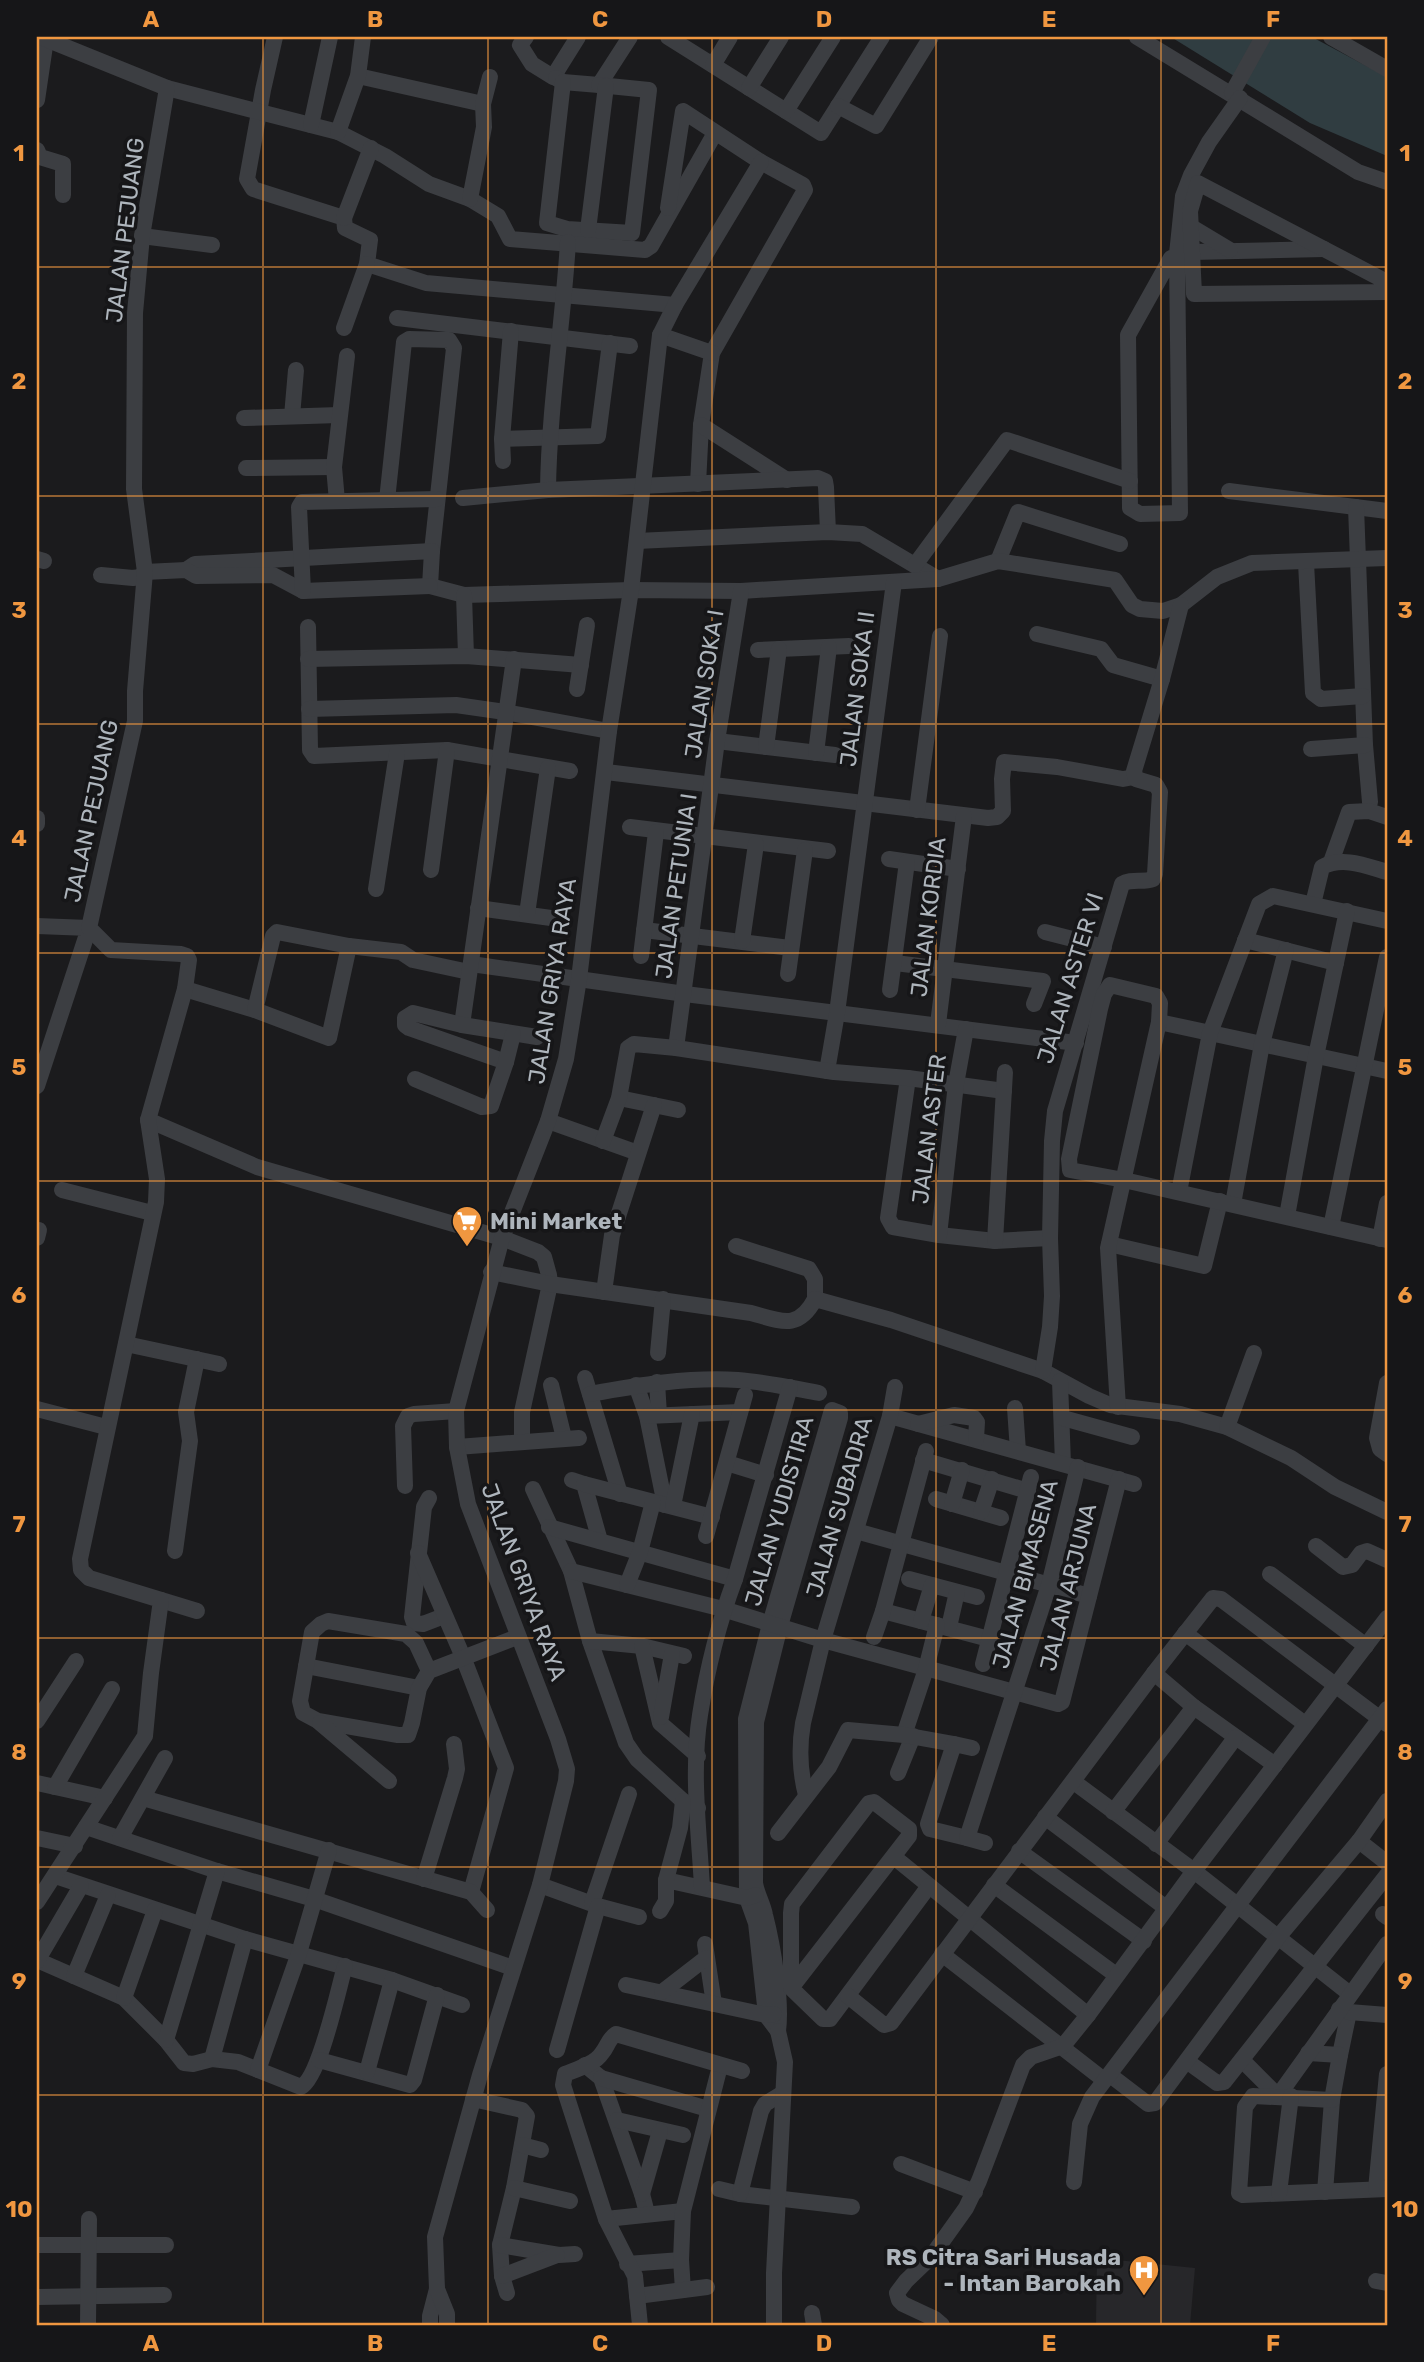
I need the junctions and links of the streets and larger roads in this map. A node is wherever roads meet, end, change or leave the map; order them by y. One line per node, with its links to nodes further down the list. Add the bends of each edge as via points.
1 (275, 37): 30 (street)
2 (330, 37): 31 (street)
3 (363, 37): 19 (street)
4 (526, 37): 21 (street, via 520,45 532,64)
5 (578, 37): 21 (street)
6 (630, 37): 22 (street)
7 (730, 37): 17 (street)
8 (781, 37): 24 (street)
9 (833, 37): 29 (street)
10 (882, 37): 28 (street)
11 (931, 37): 28 (street, via 876,127)
12 (1137, 37): 25 (street)
13 (1263, 37): 25 (street)
14 (1331, 37): 18 (street)
15 (44, 38): 23 (street); 26 (street)
16 (674, 38): 17 (street)
17 (713, 65): 24 (street)
18 (1387, 69)
19 (358, 76): 27 (street); 32 (street)
20 (490, 77): 27 (street)
21 (558, 79): 22 (street); 43 (street, via 547,223)
22 (603, 85): 43 (street); 43 (street, via 649,90 632,233)
23 (167, 88): 30 (street); 44 (street, JALAN PEJUANG)
24 (749, 88): 29 (street)
25 (1236, 96): 37 (street, via 1359,172); 49 (street, via 1183,196)
26 (37, 100)
27 (483, 104): 39 (street, via 484,127)
28 (838, 106): 29 (street, via 821,133)
29 (786, 111)
30 (260, 113): 31 (street); 40 (street, via 247,179 251,187)
31 (311, 125): 32 (street)
32 (338, 132): 34 (street)
33 (715, 133): 36 (street); 41 (street); 41 (street, via 683,111)
34 (371, 148): 39 (street, via 429,184); 40 (street)
35 (37, 149): 38 (street, via 40,158 63,164)
36 (761, 162): 54 (street, JALAN GRIYA RAYA); 62 (street, via 803,185 805,192)
37 (1387, 182)
38 (64, 195)
39 (470, 199): 45 (street, via 499,216 510,239)
40 (344, 218): 50 (street, via 345,228 370,240)
41 (667, 220): 45 (street, via 645,250)
42 (1190, 226): 47 (street, via 1198,183); 48 (street); 49 (street)
43 (589, 230)
44 (142, 236): 46 (street); 97 (street, JALAN PEJUANG, via 135,313 134,489)
45 (568, 242): 53 (street)
46 (212, 245)
47 (1324, 249): 48 (street); 51 (street)
48 (1232, 251): 49 (street)
49 (1184, 253): 52 (street, via 1194,294); 75 (street, via 1171,258 1128,334); 75 (street, via 1180,513 1140,514 1130,508)
50 (367, 264): 53 (street, via 426,283); 56 (street)
51 (1387, 282)
52 (1387, 292)
53 (565, 295): 54 (street); 59 (street)
54 (675, 305): 58 (street, JALAN GRIYA RAYA)
55 (397, 318): 57 (street)
56 (344, 328)
57 (511, 331): 59 (street); 69 (street)
58 (660, 335): 62 (street); 77 (street, JALAN GRIYA RAYA)
59 (560, 337): 60 (street); 70 (street)
60 (610, 344): 61 (street); 70 (street, via 598,436)
61 (630, 346)
62 (712, 353): 68 (street)
63 (346, 356): 65 (street)
64 (296, 370): 66 (street)
65 (339, 415): 66 (street); 72 (street)
66 (292, 416): 67 (street)
67 (244, 418)
68 (701, 425): 74 (street); 76 (street)
69 (502, 439): 70 (street); 71 (street)
70 (549, 439): 78 (street)
71 (503, 461)
72 (334, 467): 73 (street); 83 (street)
73 (246, 468)
74 (787, 480): 76 (street); 86 (street, via 825,481)
75 (1130, 481): 95 (street, via 1007,440)
76 (698, 484): 77 (street)
77 (644, 485): 78 (street); 87 (street, JALAN GRIYA RAYA)
78 (548, 490): 80 (street)
79 (1229, 491): 84 (street)
80 (463, 498)
81 (437, 499): 82 (street); 82 (street, via 454,348 449,340 409,339 403,345); 89 (street)
82 (387, 500): 83 (street)
83 (337, 501): 90 (street, via 300,504)
84 (1356, 507): 85 (street); 92 (street)
85 (1387, 511)
86 (828, 532): 87 (street); 95 (street, via 862,534)
87 (636, 541): 102 (street, JALAN GRIYA RAYA)
88 (1120, 544): 93 (street, via 1018,512)
89 (432, 551): 90 (street); 101 (street)
90 (300, 558): 96 (street); 103 (street)
91 (1387, 558): 92 (street)
92 (1359, 559): 94 (street); 121 (street)
93 (998, 561): 99 (street); 106 (street, via 1115,580 1128,601 1140,609 1163,611)
94 (1306, 563): 106 (street, via 1243,566 1208,582); 121 (street, via 1313,692 1321,699)
95 (915, 565): 99 (street)
96 (273, 568): 97 (street, via 196,576 186,570); 103 (street)
97 (145, 572): 98 (street, via 133,578); 166 (street, JALAN PEJUANG, via 135,721)
98 (101, 575)
99 (938, 579): 100 (street)
100 (894, 582): 104 (street); 140 (street, JALAN SOKA II)
101 (430, 586): 103 (street); 105 (street)
102 (631, 590): 104 (street); 105 (street); 124 (street, JALAN GRIYA RAYA)
103 (303, 591)
104 (741, 591): 125 (street, JALAN SOKA I)
105 (464, 595): 115 (street)
106 (1181, 605): 119 (street)
107 (587, 625): 118 (street)
108 (308, 627): 116 (street)
109 (1037, 634): 119 (street, via 1101,649 1113,665)
110 (940, 636): 141 (street)
111 (849, 646): 112 (street)
112 (829, 647): 113 (street); 131 (street)
113 (779, 649): 114 (street); 127 (street)
114 (758, 650)
115 (466, 656): 116 (street); 117 (street)
116 (308, 659): 122 (street)
117 (514, 659): 118 (street); 123 (street)
118 (581, 665): 120 (street)
119 (1162, 679): 137 (street)
120 (578, 689)
121 (1363, 696): 126 (street)
122 (309, 709): 123 (street, via 456,705); 130 (street, via 314,756)
123 (505, 712): 124 (street); 133 (street)
124 (609, 731): 136 (street, JALAN GRIYA RAYA)
125 (717, 741): 127 (street); 138 (street, JALAN SOKA I)
126 (1365, 745): 128 (street); 139 (street, via 1370,796)
127 (766, 747): 131 (street)
128 (1311, 748)
129 (447, 750): 130 (street); 133 (street); 156 (street)
130 (397, 752): 158 (street)
131 (816, 752): 132 (street)
132 (835, 755)
133 (498, 758): 134 (street); 160 (street)
134 (548, 768): 135 (street); 162 (street)
135 (570, 772)
136 (606, 772): 138 (street); 183 (street, JALAN GRIYA RAYA)
137 (1133, 777): 142 (street, via 1004,762 1001,814); 173 (street, JALAN ASTER VI, via 1156,785 1160,792 1155,873 1149,881 1122,884)
138 (712, 785): 140 (street); 148 (street, JALAN PETUNIA I)
139 (1387, 791)
140 (865, 802): 141 (street); 189 (street, JALAN SOKA II)
141 (917, 810): 142 (street)
142 (964, 816): 155 (street, JALAN KORDIA)
143 (1387, 817): 154 (street, via 1369,811 1349,812)
144 (37, 818): 145 (street)
145 (37, 824)
146 (630, 827): 147 (street)
147 (656, 832): 148 (street); 167 (street)
148 (705, 837): 149 (street); 169 (street, JALAN PETUNIA I)
149 (756, 844): 150 (street); 171 (street)
150 (805, 850): 151 (street); 174 (street)
151 (828, 852)
152 (889, 859): 153 (street)
153 (907, 862): 155 (street); 178 (street)
154 (1331, 862): 157 (street); 159 (street, via 1322,867)
155 (958, 869): 181 (street, JALAN KORDIA)
156 (431, 870)
157 (1387, 872)
158 (376, 889)
159 (1313, 904): 161 (street); 170 (street, via 1273,896 1265,899)
160 (478, 908): 162 (street); 180 (street)
161 (1347, 911): 164 (street); 179 (street)
162 (527, 914): 163 (street)
163 (551, 918)
164 (1387, 921)
165 (37, 926): 166 (street)
166 (89, 928): 184 (street, JALAN PEJUANG, via 111,950 186,955); 210 (street)
167 (644, 930): 169 (street); 176 (street)
168 (1045, 932): 173 (street)
169 (692, 936): 171 (street); 186 (street, JALAN PETUNIA I)
170 (1245, 940): 175 (street); 194 (street)
171 (742, 941): 174 (street)
172 (349, 946): 180 (street, via 401,951 413,960); 188 (street, via 274,933); 188 (street, via 329,1038)
173 (1104, 947): 197 (street, JALAN ASTER VI)
174 (790, 948): 182 (street)
175 (1286, 950): 179 (street); 198 (street)
176 (641, 956)
177 (1387, 957): 202 (street)
178 (895, 963): 181 (street); 185 (street)
179 (1336, 963): 200 (street)
180 (470, 968): 183 (street); 192 (street)
181 (944, 968): 187 (street, via 1043,981); 191 (street, JALAN KORDIA)
182 (788, 974)
183 (579, 979): 186 (street); 217 (street, JALAN GRIYA RAYA, via 566,1059)
184 (186, 989): 188 (street); 216 (street, JALAN PEJUANG)
185 (890, 990)
186 (685, 994): 189 (street); 199 (street, JALAN PETUNIA I)
187 (1034, 1004)
188 (256, 1010)
189 (837, 1013): 191 (street); 203 (street, JALAN SOKA II)
190 (1159, 1021): 194 (street); 220 (street); 220 (street, via 1156,996 1110,985 1104,994 1070,1170)
191 (938, 1024): 193 (street)
192 (462, 1025): 195 (street); 201 (street, via 413,1013 405,1022 410,1028)
193 (966, 1028): 197 (street); 209 (street, JALAN ASTER)
194 (1210, 1033): 198 (street); 222 (street)
195 (513, 1034): 196 (street); 201 (street)
196 (537, 1037)
197 (1076, 1043): 230 (street, JALAN ASTER VI, via 1055,1111)
198 (1262, 1044): 200 (street); 223 (street)
199 (677, 1048): 203 (street); 213 (street, via 629,1046)
200 (1316, 1056): 202 (street); 226 (street)
201 (506, 1062): 208 (street, via 494,1104 482,1107)
202 (1365, 1066): 204 (street); 227 (street)
203 (827, 1071): 206 (street)
204 (1387, 1071)
205 (1005, 1072): 211 (street)
206 (881, 1076): 207 (street); 212 (street)
207 (908, 1078): 209 (street); 212 (street)
208 (415, 1079)
209 (956, 1084): 211 (street); 228 (street, JALAN ASTER)
210 (37, 1086)
211 (1004, 1091): 232 (street)
212 (905, 1095): 228 (street, via 888,1218 897,1229)
213 (620, 1098): 214 (street); 218 (street)
214 (654, 1105): 215 (street); 219 (street)
215 (678, 1110)
216 (148, 1120): 225 (street, via 157,1179); 229 (street, via 257,1167)
217 (548, 1121): 218 (street); 229 (street, JALAN GRIYA RAYA)
218 (603, 1141): 219 (street)
219 (638, 1153): 237 (street, via 612,1235)
220 (1124, 1180): 222 (street); 233 (street)
221 (62, 1190): 225 (street)
222 (1179, 1192): 223 (street)
223 (1226, 1203): 226 (street); 233 (street, via 1204,1266)
224 (1387, 1203): 231 (street)
225 (152, 1213): 240 (street)
226 (1287, 1216): 227 (street)
227 (1331, 1227): 231 (street)
228 (939, 1235): 232 (street)
229 (502, 1238): 235 (street, JALAN GRIYA RAYA); 236 (street, via 544,1258)
230 (1050, 1238): 232 (street); 245 (street, JALAN ASTER VI, via 1052,1296)
231 (1384, 1239)
232 (995, 1241)
233 (1109, 1244): 257 (street)
234 (736, 1246): 239 (street, via 809,1269 815,1279)
235 (491, 1272): 236 (street); 260 (street, JALAN GRIYA RAYA)
236 (550, 1284): 237 (street); 270 (street, via 522,1412)
237 (604, 1292): 238 (street)
238 (663, 1299): 239 (street, via 782,1321 796,1321 808,1313); 241 (street)
239 (815, 1299): 245 (street)
240 (126, 1344): 243 (street); 267 (street)
241 (659, 1353)
242 (1254, 1353): 268 (street)
243 (197, 1359): 244 (street); 294 (street, via 186,1412 190,1441)
244 (219, 1364)
245 (1043, 1371): 247 (street)
246 (584, 1378): 255 (street)
247 (1060, 1381): 257 (street); 266 (street, JALAN BIMASENA)
248 (657, 1382): 250 (street); 252 (street, via 735,1380); 264 (street)
249 (551, 1385): 270 (street, via 571,1438)
250 (636, 1385): 255 (street); 264 (street)
251 (1386, 1386): 273 (street, via 1377,1441)
252 (790, 1387): 254 (street); 277 (street)
253 (895, 1387): 265 (street, JALAN SUBADRA)
254 (819, 1393)
255 (590, 1394): 281 (street)
256 (745, 1395): 261 (street)
257 (1118, 1407): 268 (street)
258 (1015, 1408): 272 (street)
259 (37, 1409): 267 (street)
260 (456, 1411): 271 (street, JALAN GRIYA RAYA); 279 (street, via 414,1414 405,1420)
261 (740, 1412): 263 (street); 274 (street)
262 (836, 1414): 315 (street, JALAN YUDISTIRA)
263 (692, 1415): 264 (street); 283 (street)
264 (653, 1416): 283 (street)
265 (890, 1416): 272 (street); 289 (street, JALAN SUBADRA)
266 (1063, 1418): 269 (street); 275 (street, JALAN BIMASENA)
267 (106, 1427): 309 (street, via 80,1570 89,1578)
268 (1227, 1427): 284 (street)
269 (1132, 1437)
270 (522, 1441): 271 (street)
271 (457, 1447): 318 (street, JALAN GRIYA RAYA, via 468,1504)
272 (1018, 1451): 275 (street)
273 (1387, 1454)
274 (727, 1463): 277 (street); 286 (street)
275 (1070, 1466): 303 (street, JALAN BIMASENA); 307 (street, JALAN ARJUNA, via 1127,1481)
276 (962, 1470): 278 (street); 285 (street, via 944,1502); 292 (street, via 925,1455)
277 (766, 1475): 302 (street)
278 (992, 1479): 285 (street); 299 (street, via 1030,1484)
279 (405, 1486)
280 (533, 1489): 288 (street)
281 (620, 1494): 283 (street); 291 (street, via 578,1482)
282 (429, 1498): 296 (street)
283 (663, 1505): 286 (street); 295 (street)
284 (1387, 1512)
285 (981, 1513): 287 (street)
286 (712, 1517): 290 (street)
287 (1002, 1518)
288 (549, 1528): 291 (street); 298 (street)
289 (856, 1531): 292 (street); 321 (street, JALAN SUBADRA)
290 (706, 1536)
291 (600, 1541): 295 (street)
292 (901, 1543): 299 (street); 312 (street)
293 (1316, 1546): 297 (street, via 1343,1567 1352,1565 1364,1552)
294 (175, 1551)
295 (640, 1552): 302 (street); 304 (street)
296 (418, 1553): 313 (street); 313 (street, via 412,1620 420,1624)
297 (1387, 1560)
298 (570, 1571): 304 (street); 322 (street)
299 (1006, 1573): 303 (street); 320 (street)
300 (1270, 1574): 324 (street)
301 (909, 1579): 305 (street)
302 (735, 1580): 310 (street)
303 (1049, 1584): 307 (street); 335 (street, JALAN BIMASENA)
304 (627, 1585): 310 (street)
305 (932, 1585): 306 (street); 316 (street)
306 (957, 1592): 308 (street); 316 (street)
307 (1089, 1596): 335 (street, JALAN ARJUNA, via 1062,1702)
308 (977, 1597)
309 (162, 1600): 311 (street); 357 (street, via 145,1736)
310 (723, 1609): 315 (street); 347 (street, via 700,1716)
311 (197, 1611)
312 (884, 1611): 316 (street); 319 (street)
313 (444, 1616): 325 (street)
314 (1387, 1618): 324 (street)
315 (775, 1625): 321 (street); 393 (street, JALAN YUDISTIRA, via 756,1722)
316 (936, 1625): 320 (street); 329 (street)
317 (1185, 1633): 331 (street); 332 (street, via 1210,1600 1221,1599); 341 (street)
318 (517, 1637): 325 (street); 382 (street, JALAN GRIYA RAYA, via 567,1769)
319 (874, 1637)
320 (989, 1639): 327 (street)
321 (823, 1640): 329 (street); 356 (street, JALAN SUBADRA, via 801,1734)
322 (590, 1641): 323 (street); 360 (street, via 626,1743)
323 (642, 1646): 340 (street); 340 (street, via 678,1655)
324 (1366, 1646): 332 (street)
325 (463, 1657): 330 (street); 387 (street, via 506,1771)
326 (76, 1661): 338 (street)
327 (983, 1664)
328 (306, 1666): 330 (street, via 312,1632 333,1621 406,1634 416,1643); 333 (street); 339 (street, via 300,1701 303,1713)
329 (926, 1669): 335 (street); 342 (street)
330 (429, 1671): 333 (street)
331 (1154, 1673): 336 (street); 352 (street)
332 (1335, 1687): 337 (street); 341 (street)
333 (419, 1688): 339 (street, via 408,1735)
334 (112, 1689): 354 (street)
335 (1016, 1692): 367 (street, JALAN BIMASENA)
336 (1194, 1707): 343 (street); 361 (street)
337 (1385, 1717): 392 (street)
338 (37, 1721)
339 (318, 1721): 351 (street)
340 (660, 1723): 347 (street)
341 (1305, 1724): 349 (street)
342 (908, 1735): 345 (street); 350 (street); 356 (street, via 848,1730 829,1767)
343 (1235, 1738): 349 (street); 370 (street)
344 (454, 1744): 380 (street, via 457,1769)
345 (954, 1744): 346 (street); 367 (street, via 928,1824 930,1829)
346 (972, 1748)
347 (698, 1756): 360 (street)
348 (165, 1758): 358 (street)
349 (1275, 1765): 377 (street)
350 (898, 1773)
351 (389, 1781)
352 (1073, 1782): 361 (street); 362 (street)
353 (37, 1783): 354 (street)
354 (55, 1787): 357 (street)
355 (629, 1794): 391 (street)
356 (806, 1795): 364 (street)
357 (105, 1798): 363 (street)
358 (143, 1798): 366 (street); 372 (street)
359 (1387, 1801): 368 (street)
360 (690, 1805): 381 (street); 386 (street)
361 (1112, 1812): 370 (street)
362 (1045, 1817): 373 (street); 394 (street)
363 (86, 1827): 366 (street); 371 (street)
364 (778, 1833)
365 (37, 1838): 371 (street)
366 (120, 1838): 376 (street)
367 (967, 1838): 369 (street)
368 (1359, 1841): 375 (street); 401 (street)
369 (985, 1843)
370 (1156, 1844): 377 (street)
371 (75, 1846): 379 (street)
372 (329, 1850): 380 (street); 389 (street)
373 (1019, 1852): 383 (street); 403 (street)
374 (894, 1857): 385 (street); 415 (street); 415 (street, via 909,1829 874,1802 869,1803 793,1904)
375 (1387, 1863)
376 (217, 1871): 389 (street); 400 (street)
377 (1194, 1871): 392 (street); 394 (street)
378 (1387, 1875): 408 (street)
379 (55, 1876): 384 (street); 390 (street)
380 (424, 1879): 387 (street)
381 (666, 1880): 386 (street); 397 (street, via 666,1901)
382 (540, 1885): 391 (street); 410 (street, JALAN GRIYA RAYA)
383 (994, 1885): 399 (street); 411 (street)
384 (81, 1886): 388 (street); 407 (street)
385 (929, 1886): 399 (street); 419 (street)
386 (702, 1887): 393 (street)
387 (471, 1892): 396 (street)
388 (108, 1895): 395 (street); 412 (street)
389 (314, 1899): 405 (street); 410 (street)
390 (37, 1902)
391 (595, 1905): 398 (street); 431 (street)
392 (1238, 1905): 401 (street); 445 (street)
393 (755, 1906): 424 (street, JALAN YUDISTIRA)
394 (1167, 1908): 403 (street)
395 (155, 1910): 400 (street); 420 (street)
396 (487, 1910)
397 (660, 1912)
398 (639, 1917)
399 (969, 1918): 406 (street); 426 (street)
400 (202, 1924): 402 (street); 429 (street)
401 (1279, 1936): 408 (street); 437 (street)
402 (245, 1939): 405 (street); 434 (street)
403 (1144, 1941): 411 (street)
404 (1387, 1944): 417 (street)
405 (299, 1953): 409 (street); 440 (street)
406 (942, 1954): 425 (street, via 891,2023 884,2025); 430 (street)
407 (37, 1960): 412 (street)
408 (1315, 1965): 417 (street); 436 (street)
409 (345, 1966): 413 (street); 435 (street)
410 (513, 1968): 447 (street, JALAN GRIYA RAYA)
411 (1116, 1975): 426 (street)
412 (74, 1976): 420 (street)
413 (392, 1980): 418 (street); 442 (street)
414 (626, 1985): 416 (street)
415 (791, 1988): 428 (street, via 822,2019)
416 (662, 1992): 421 (street); 421 (street, via 705,1951)
417 (1350, 1993): 423 (street)
418 (437, 1995): 422 (street); 442 (street, via 412,2083)
419 (848, 1996): 425 (street); 428 (street)
420 (124, 1998): 429 (street)
421 (714, 2004): 424 (street)
422 (463, 2006)
423 (1344, 2010): 427 (street); 432 (street); 433 (street)
424 (773, 2014): 446 (street, JALAN YUDISTIRA, via 785,2062)
425 (873, 2015): 428 (street, via 854,2012)
426 (1088, 2015): 430 (street)
427 (1387, 2015)
428 (830, 2019)
429 (166, 2040): 434 (street, via 184,2063)
430 (1063, 2046): 445 (street); 461 (street, via 1031,2057 1023,2065)
431 (557, 2050)
432 (1308, 2053): 433 (street); 448 (street)
433 (1340, 2055): 449 (street)
434 (212, 2059): 440 (street)
435 (319, 2060): 440 (street, via 302,2087); 442 (street)
436 (1242, 2060): 437 (street, via 1220,2083); 448 (street)
437 (1188, 2062): 445 (street, via 1152,2104)
438 (585, 2065): 439 (street, via 619,2034); 444 (street); 472 (street, via 565,2074 563,2085)
439 (720, 2066): 441 (street); 450 (street)
440 (258, 2070)
441 (742, 2071)
442 (367, 2072)
443 (1387, 2074): 460 (street)
444 (601, 2077): 450 (street); 451 (street)
445 (1107, 2077): 457 (street, via 1091,2097 1080,2124)
446 (783, 2093): 465 (street, via 761,2111); 466 (street, JALAN YUDISTIRA)
447 (474, 2095): 454 (street, via 525,2112); 481 (street, JALAN GRIYA RAYA, via 435,2237)
448 (1284, 2096): 449 (street); 463 (street); 463 (street, via 1253,2095 1247,2103 1238,2189 1243,2195)
449 (1332, 2100): 462 (street)
450 (708, 2109): 469 (street)
451 (617, 2120): 452 (street); 464 (street)
452 (660, 2131): 453 (street); 464 (street)
453 (682, 2135)
454 (522, 2145): 455 (street); 458 (street)
455 (541, 2150)
456 (901, 2164): 461 (street)
457 (1074, 2182)
458 (514, 2188): 467 (street); 476 (street)
459 (719, 2189): 465 (street)
460 (1381, 2189): 462 (street)
461 (975, 2192): 493 (street, via 957,2224 898,2293 903,2304)
462 (1325, 2192): 463 (street)
463 (1279, 2193)
464 (642, 2194): 470 (street)
465 (740, 2194): 466 (street)
466 (778, 2198): 468 (street); 492 (street, JALAN YUDISTIRA)
467 (570, 2201)
468 (852, 2207)
469 (683, 2211): 470 (street); 477 (street)
470 (647, 2214): 472 (street)
471 (89, 2219): 474 (street)
472 (606, 2219): 478 (street)
473 (37, 2245): 474 (street)
474 (88, 2245): 475 (street); 485 (street)
475 (166, 2245)
476 (500, 2245): 479 (street); 479 (street, via 567,2254)
477 (681, 2260): 478 (street); 482 (street)
478 (627, 2263): 486 (street, via 635,2276)
479 (502, 2276): 483 (street)
480 (707, 2287): 482 (street)
481 (437, 2289): 489 (street, JALAN GRIYA RAYA); 490 (street, JALAN GRIYA RAYA)
482 (683, 2290): 486 (street)
483 (506, 2293)
484 (164, 2295): 485 (street)
485 (88, 2296): 487 (street); 488 (street)
486 (637, 2296): 491 (street)
487 (37, 2297)
488 (88, 2325)
489 (430, 2325)
490 (447, 2325)
491 (640, 2325)
492 (774, 2325)
493 (942, 2325)

